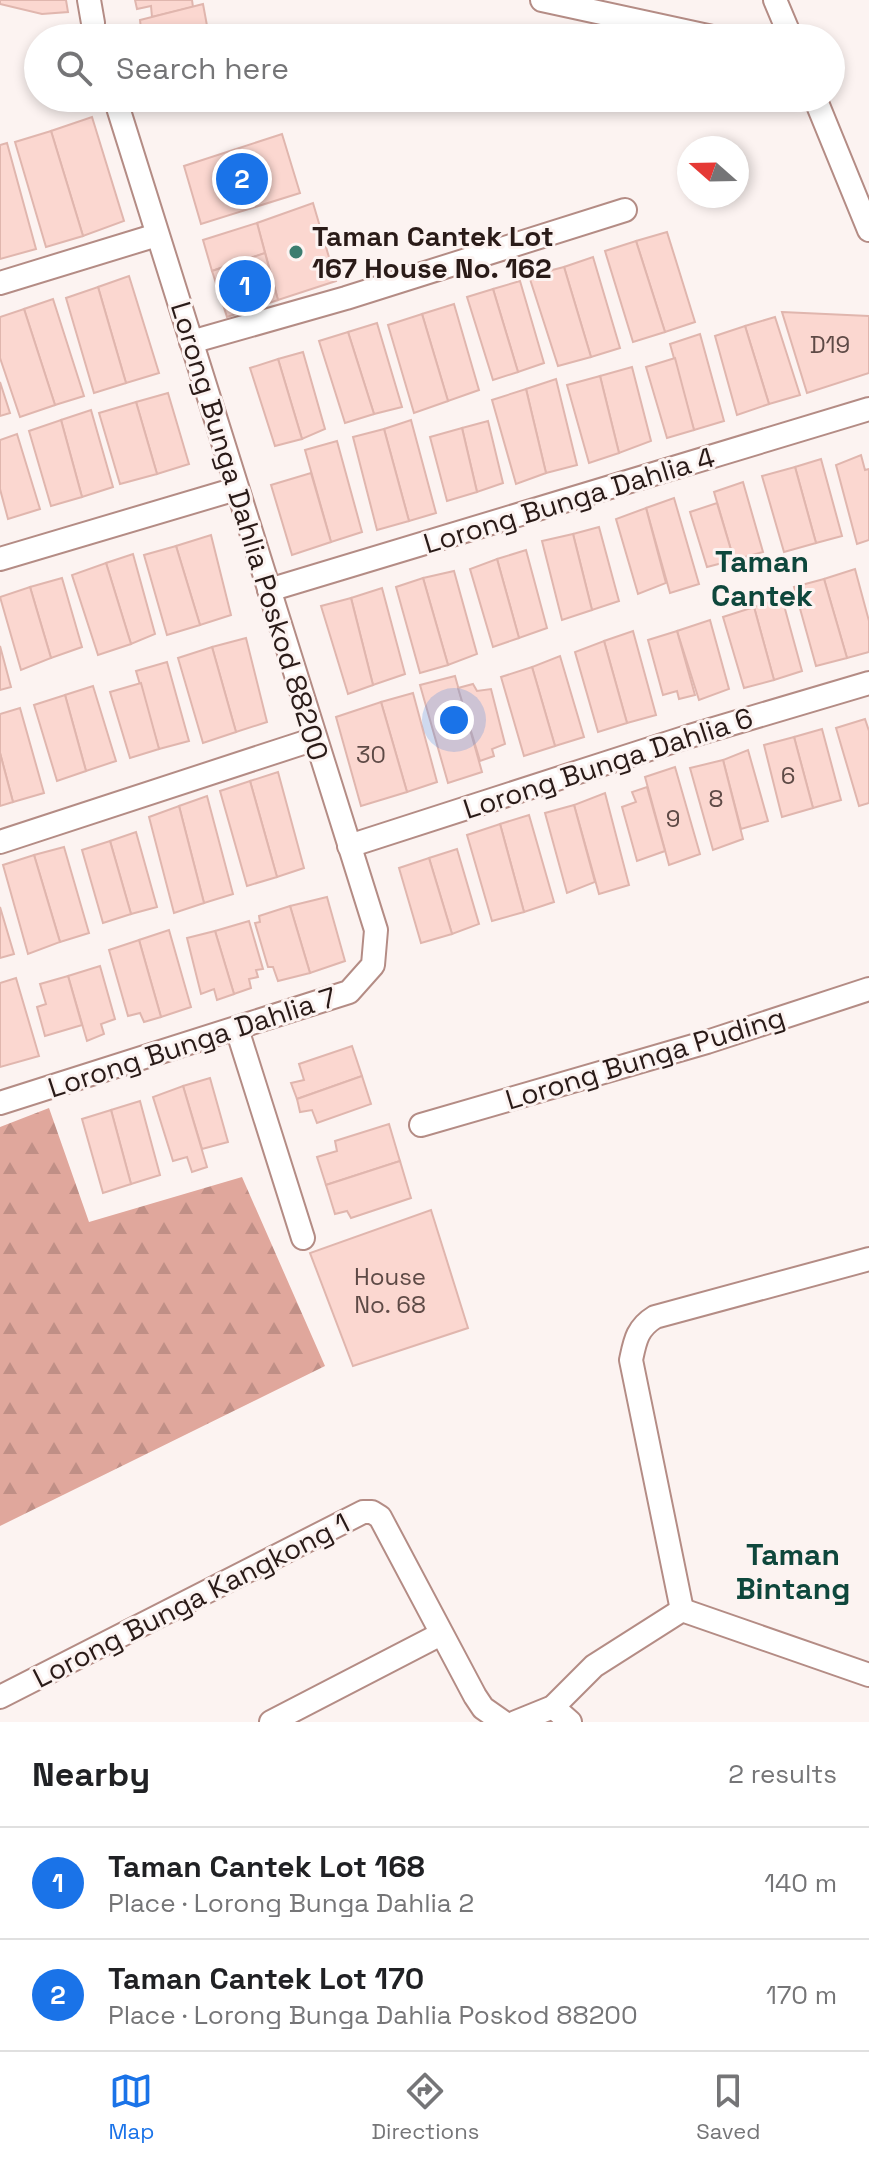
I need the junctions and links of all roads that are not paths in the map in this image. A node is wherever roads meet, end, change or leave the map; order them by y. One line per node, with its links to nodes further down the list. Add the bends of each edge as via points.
1 (89, 0): 4 (street)
2 (542, 0): 5 (street)
3 (775, 0): 6 (street)
4 (93, 23)
5 (653, 24)
6 (785, 24)
7 (119, 112): 11 (street, Lorong Bunga Dahlia Poskod 88200)
8 (820, 112): 10 (street)
9 (625, 210): 13 (street)
10 (869, 230)
11 (157, 235): 12 (street); 13 (street, Lorong Bunga Dahlia Poskod 88200)
12 (0, 283)
13 (191, 342): 15 (street, Lorong Bunga Dahlia Poskod 88200)
14 (869, 409): 17 (street, Lorong Bunga Dahlia 4)
15 (236, 489): 16 (street); 17 (street, Lorong Bunga Dahlia Poskod 88200)
16 (0, 559)
17 (269, 590): 19 (street, Lorong Bunga Dahlia Poskod 88200)
18 (869, 683): 21 (street, Lorong Bunga Dahlia 6)
19 (315, 739): 20 (street); 21 (street, Lorong Bunga Dahlia Poskod 88200)
20 (0, 842)
21 (349, 846): 22 (street, Lorong Bunga Dahlia Poskod 88200, via 376,930)
22 (373, 965): 24 (street, Lorong Bunga Dahlia 7, via 349,992)
23 (869, 989): 26 (street, Lorong Bunga Puding)
24 (237, 1029): 25 (street, Lorong Bunga Dahlia 7); 27 (street)
25 (0, 1103)
26 (421, 1125)
27 (303, 1238)
28 (869, 1259): 29 (street, via 655,1317 636,1335 631,1360)
29 (682, 1610): 31 (street); 33 (street, via 594,1666)
30 (441, 1634): 32 (street, Lorong Bunga Kangkong 1, via 380,1517 363,1512); 34 (street); 35 (street, Lorong Bunga Kangkong 1, via 483,1708)
31 (869, 1675)
32 (0, 1697)
33 (553, 1707): 36 (street); 37 (street)
34 (271, 1722)
35 (503, 1722)
36 (516, 1722)
37 (570, 1722)

